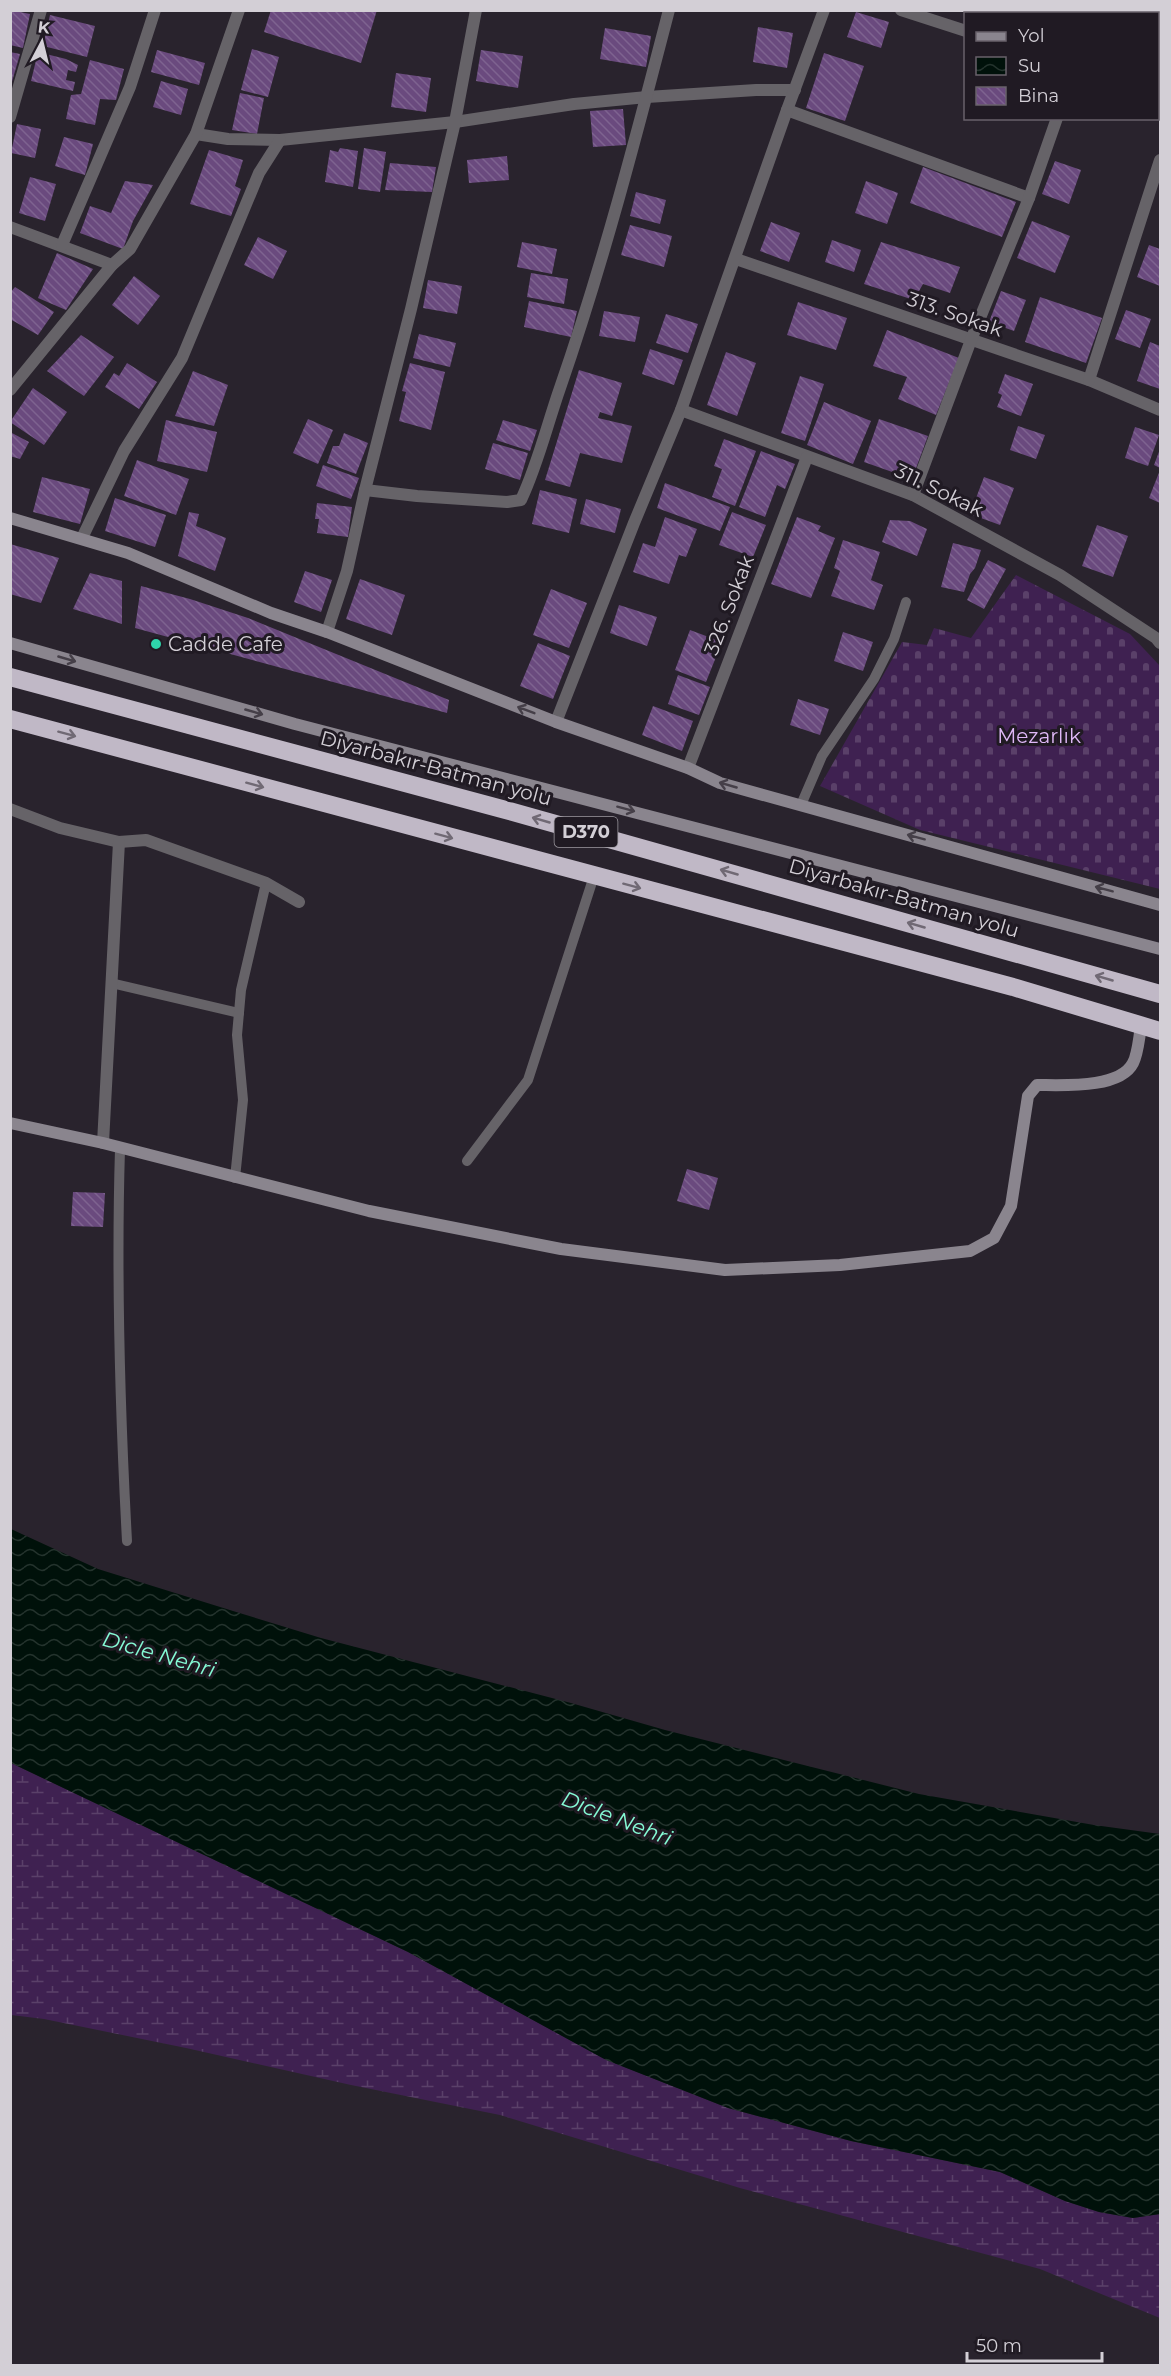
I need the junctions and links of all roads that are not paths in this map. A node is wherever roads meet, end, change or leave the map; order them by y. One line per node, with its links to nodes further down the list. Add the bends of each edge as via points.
1 (41, 10): 12 (street)
2 (155, 10): 20 (street, via 130,87)
3 (239, 10): 15 (street)
4 (476, 10): 14 (street)
5 (669, 10): 10 (street)
6 (824, 10): 9 (street)
7 (901, 10): 8 (street)
8 (964, 30)
9 (795, 90): 10 (street); 11 (street)
10 (647, 97): 14 (street); 29 (street, via 585,314 533,475 521,500 417,496)
11 (787, 111): 18 (street); 21 (street)
12 (10, 117)
13 (1056, 120): 18 (street)
14 (454, 122): 16 (street); 29 (street)
15 (196, 134): 16 (street); 22 (street, via 130,249)
16 (280, 140): 32 (street, via 260,173 182,358 124,451)
17 (1161, 160): 24 (street)
18 (1029, 198): 23 (street)
19 (10, 226): 20 (street)
20 (62, 244): 22 (street)
21 (736, 259): 23 (street, 313. Sokak); 26 (street)
22 (112, 265): 25 (street)
23 (970, 340): 24 (street, 313. Sokak); 30 (street)
24 (1089, 380): 27 (street, 313. Sokak)
25 (10, 390)
26 (681, 410): 28 (street, 311. Sokak); 39 (street)
27 (1161, 410)
28 (807, 457): 30 (street, 311. Sokak); 40 (street, 326. Sokak)
29 (365, 489): 34 (street, via 347,571)
30 (913, 495): 35 (street, 311. Sokak, via 1060,575)
31 (10, 518): 32 (street)
32 (82, 538): 34 (street)
33 (906, 602): 41 (lane, via 894,639 874,679 822,756)
34 (327, 632): 39 (street, one-way to 34)
35 (1159, 636)
36 (10, 643): 48 (street, one-way to 48, via 296,724)
37 (10, 677): 50 (highway, Diyarbakır-Batman yolu / D370, one-way to 37, via 490,806)
38 (10, 719): 44 (highway, D370, one-way to 44)
39 (556, 722): 40 (street)
40 (688, 768): 41 (street, one-way to 40, via 720,783)
41 (801, 805): 47 (street, one-way to 41)
42 (10, 809): 43 (street, via 60,828)
43 (119, 842): 45 (street, via 146,840); 49 (street)
44 (594, 876): 52 (highway, D370, one-way to 52, via 1013,987); 57 (lane, via 528,1080)
45 (266, 883): 46 (street); 51 (lane)
46 (299, 902)
47 (1161, 904)
48 (1161, 949)
49 (111, 983): 51 (lane); 55 (street)
50 (1161, 994)
51 (239, 1013): 58 (lane, via 237,1035 243,1100)
52 (1141, 1027): 53 (highway, D370); 58 (street, via 1133,1064 1114,1080 1037,1086 1028,1096 1011,1206 994,1238 970,1251 840,1265 725,1270 561,1249 369,1211)
53 (1161, 1031)
54 (10, 1123): 55 (street)
55 (103, 1143): 56 (street)
56 (120, 1149): 58 (street); 59 (lane, via 117,1243)
57 (467, 1161)
58 (235, 1178)
59 (128, 1541)

